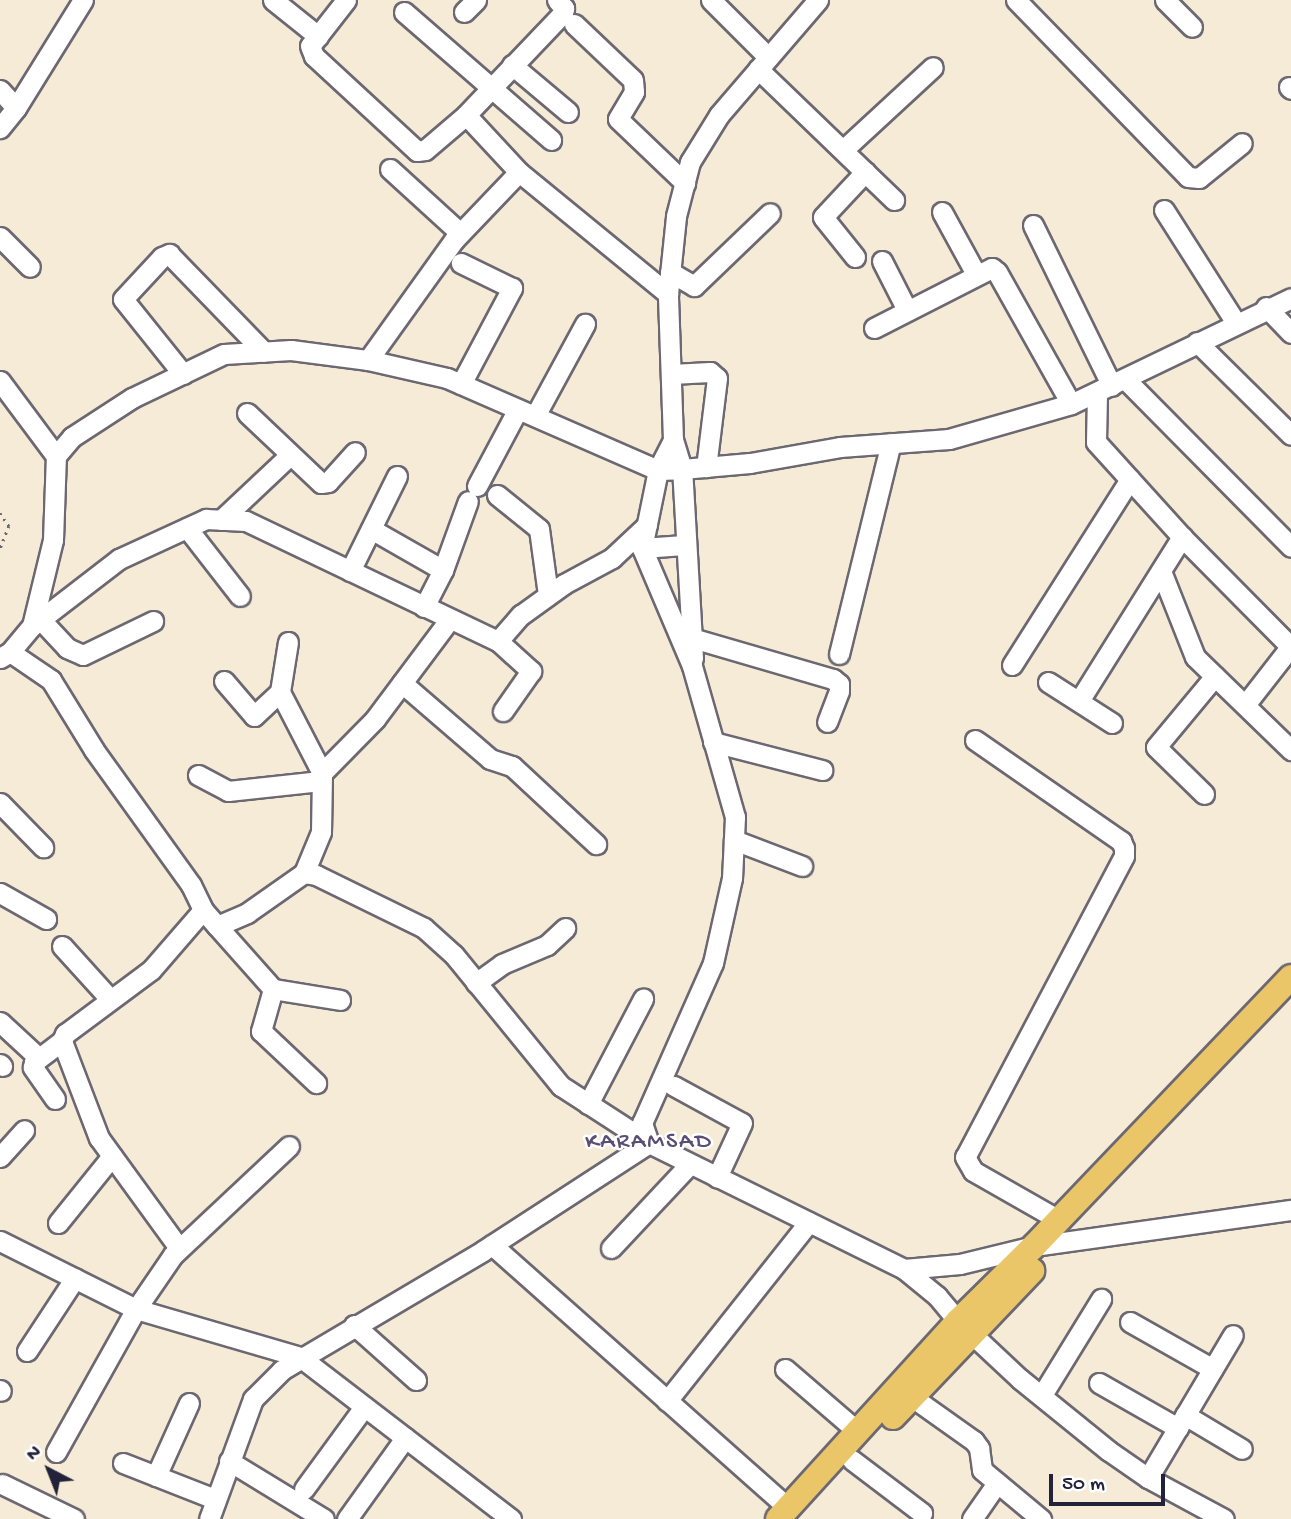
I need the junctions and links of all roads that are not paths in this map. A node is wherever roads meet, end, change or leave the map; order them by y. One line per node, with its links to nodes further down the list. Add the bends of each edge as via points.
1 (83, 0): 17 (street)
2 (273, 0): 12 (street)
3 (346, 0): 12 (street)
4 (557, 0): 14 (street, via 563,13)
5 (711, 0): 13 (street)
6 (818, 0): 13 (street)
7 (1016, 0): 22 (street, via 1188,177 1199,178)
8 (1165, 0): 11 (street)
9 (404, 12): 16 (street)
10 (574, 24): 27 (street, via 633,80 634,92 618,119)
11 (1192, 27)
12 (318, 36): 19 (street, via 310,51 416,151 425,150)
13 (763, 63): 23 (street); 27 (street, via 719,115 690,162)
14 (512, 65): 16 (street); 18 (street)
15 (933, 68): 23 (street)
16 (490, 88): 19 (street); 21 (street)
17 (9, 100): 20 (street)
18 (568, 112)
19 (466, 116): 25 (street)
20 (0, 128)
21 (551, 140)
22 (1242, 143)
23 (843, 150): 26 (street)
24 (390, 169): 33 (street)
25 (519, 172): 33 (street); 41 (street)
26 (865, 172): 28 (street); 35 (street, via 823,217)
27 (685, 183): 39 (street)
28 (894, 200)
29 (1164, 211): 45 (street)
30 (942, 212): 40 (street)
31 (770, 213): 39 (street, via 694,286)
32 (1033, 225): 56 (street)
33 (460, 233): 51 (street)
34 (0, 237): 38 (street)
35 (855, 257)
36 (883, 261): 44 (street)
37 (461, 262): 55 (street, via 512,288)
38 (30, 267)
39 (670, 272): 41 (street)
40 (976, 274): 44 (street); 57 (street, via 992,268 997,272)
41 (668, 294): 53 (street)
42 (1291, 298): 43 (street)
43 (1266, 307): 45 (street); 48 (street)
44 (907, 310): 47 (street)
45 (1236, 323): 49 (street)
46 (585, 324): 58 (street)
47 (874, 328)
48 (1291, 332)
49 (1197, 342): 56 (street); 60 (street)
50 (264, 352): 51 (street, via 291,350); 52 (street, via 224,354); 52 (street, via 169,254 123,299)
51 (368, 360): 55 (street)
52 (183, 374): 65 (street, via 132,398 72,436)
53 (671, 374): 61 (street); 66 (street, via 710,372 717,378)
54 (0, 382): 65 (street)
55 (461, 384): 58 (street)
56 (1111, 386): 57 (street); 70 (street, via 1097,442); 78 (street)
57 (1071, 404): 62 (street, via 949,439)
58 (526, 412): 68 (street); 80 (street, via 473,493)
59 (247, 413): 64 (street)
60 (1291, 435)
61 (673, 440): 67 (street); 68 (street)
62 (891, 443): 66 (street); 95 (street)
63 (355, 452): 64 (street, via 325,484)
64 (290, 455): 72 (street)
65 (56, 456): 90 (street, via 53,540)
66 (706, 467): 67 (street)
67 (682, 469): 68 (street); 77 (street)
68 (658, 470): 73 (street)
69 (397, 476): 75 (street)
70 (1130, 479): 76 (street); 97 (street)
71 (497, 495): 85 (street, via 539,529)
72 (221, 520): 74 (street, via 206,519); 82 (street, via 246,521)
73 (647, 525): 79 (street); 85 (street, via 612,558)
74 (187, 528): 86 (street); 90 (street, via 119,559)
75 (371, 529): 80 (street); 82 (street)
76 (1182, 537): 83 (street); 94 (street)
77 (684, 545): 79 (street); 81 (street)
78 (1291, 547)
79 (642, 548): 84 (street)
80 (443, 570): 87 (street)
81 (686, 570): 84 (street); 91 (street)
82 (350, 571): 87 (street)
83 (1161, 571): 99 (street, via 1189,646); 104 (street)
84 (652, 576): 98 (street)
85 (548, 595): 92 (street, via 521,615)
86 (240, 596)
87 (424, 607): 88 (street)
88 (449, 620): 92 (street); 102 (street)
89 (153, 621): 90 (street, via 83,655)
90 (37, 623): 96 (street)
91 (692, 638): 98 (street); 107 (street, via 833,679 839,691)
92 (498, 641): 106 (street, via 530,671)
93 (288, 642): 103 (street)
94 (1291, 647): 105 (street)
95 (839, 654)
96 (5, 655): 123 (street, via 51,680 94,750 191,885)
97 (1012, 665)
98 (692, 666): 110 (street)
99 (1215, 676): 105 (street); 115 (street, via 1156,747)
100 (224, 681): 103 (street, via 254,716)
101 (1048, 682): 104 (street)
102 (402, 683): 114 (street); 118 (street, via 490,759 512,766)
103 (281, 692): 114 (street)
104 (1079, 701): 108 (street)
105 (1245, 705): 111 (street)
106 (503, 711)
107 (827, 722)
108 (1112, 723)
109 (975, 740): 152 (street, via 1121,841 1124,848 1124,856 965,1157 973,1171)
110 (713, 742): 112 (street); 117 (street, via 734,817)
111 (1291, 750)
112 (822, 770)
113 (198, 775): 114 (street, via 228,792)
114 (321, 777): 121 (street, via 321,832)
115 (1204, 794)
116 (0, 803): 119 (street)
117 (734, 840): 120 (street); 143 (street, via 732,878 713,963 642,1123)
118 (596, 844)
119 (43, 847)
120 (802, 866)
121 (304, 873): 125 (street, via 247,913); 129 (street, via 424,928)
122 (0, 893): 124 (street)
123 (203, 910): 125 (street); 131 (street, via 151,970)
124 (46, 919)
125 (217, 926): 130 (street)
126 (565, 928): 129 (street, via 547,945 502,964)
127 (62, 946): 131 (street)
128 (1291, 977): 152 (main road)
129 (476, 983): 141 (street, via 561,1086)
130 (273, 989): 134 (street); 138 (street, via 261,1031)
131 (110, 999): 136 (street)
132 (643, 999): 141 (street)
133 (1291, 999): 152 (main road)
134 (340, 1000)
135 (0, 1021): 137 (street)
136 (62, 1041): 137 (street); 145 (street, via 94,1127)
137 (38, 1058): 140 (street, via 33,1067)
138 (316, 1083)
139 (674, 1086): 148 (street, via 742,1123)
140 (55, 1098)
141 (588, 1104): 143 (street)
142 (24, 1130): 146 (street)
143 (649, 1143): 147 (street); 154 (street)
144 (289, 1146): 156 (street)
145 (112, 1156): 151 (street); 156 (street)
146 (0, 1157)
147 (690, 1164): 148 (street); 157 (street)
148 (717, 1177): 150 (street)
149 (1291, 1210): 152 (street)
150 (809, 1222): 158 (street); 174 (street)
151 (58, 1223)
152 (1060, 1231): 155 (main road); 164 (main road)
153 (0, 1241): 159 (street)
154 (492, 1245): 163 (street); 174 (street)
155 (1034, 1246): 158 (street, via 960,1264); 164 (main road)
156 (179, 1248): 161 (street)
157 (611, 1248)
158 (904, 1269): 164 (street, via 937,1296)
159 (75, 1278): 161 (street); 166 (street)
160 (1101, 1299): 172 (street)
161 (136, 1309): 167 (street); 181 (street)
162 (1130, 1322): 169 (street)
163 (354, 1325): 167 (street); 170 (street)
164 (964, 1327): 172 (street); 173 (main road); 178 (main road)
165 (1233, 1335): 169 (street)
166 (27, 1351)
167 (300, 1357): 176 (street); 183 (street, via 253,1399)
168 (785, 1369): 178 (street)
169 (1213, 1369): 177 (street)
170 (416, 1380)
171 (1099, 1383): 177 (street)
172 (1042, 1395): 186 (street)
173 (912, 1397): 182 (main road); 187 (street, via 974,1441 979,1448 979,1466)
174 (667, 1401): 192 (street)
175 (190, 1403): 185 (street)
176 (364, 1406): 179 (street); 189 (street)
177 (1182, 1422): 180 (street); 186 (street)
178 (857, 1431): 192 (main road)
179 (405, 1438): 197 (street); 198 (street)
180 (1242, 1449)
181 (56, 1452)
182 (852, 1460): 191 (street); 192 (main road)
183 (229, 1461): 190 (street); 196 (street)
184 (123, 1464): 185 (street)
185 (156, 1476): 190 (street)
186 (1148, 1478): 193 (street)
187 (997, 1483): 199 (street); 200 (street)
188 (2, 1484): 194 (street)
189 (304, 1489)
190 (215, 1499): 195 (street)
191 (922, 1513)
192 (788, 1515)
193 (1213, 1517)
194 (74, 1519)
195 (209, 1519)
196 (324, 1519)
197 (347, 1519)
198 (511, 1519)
199 (972, 1519)
200 (1041, 1519)

